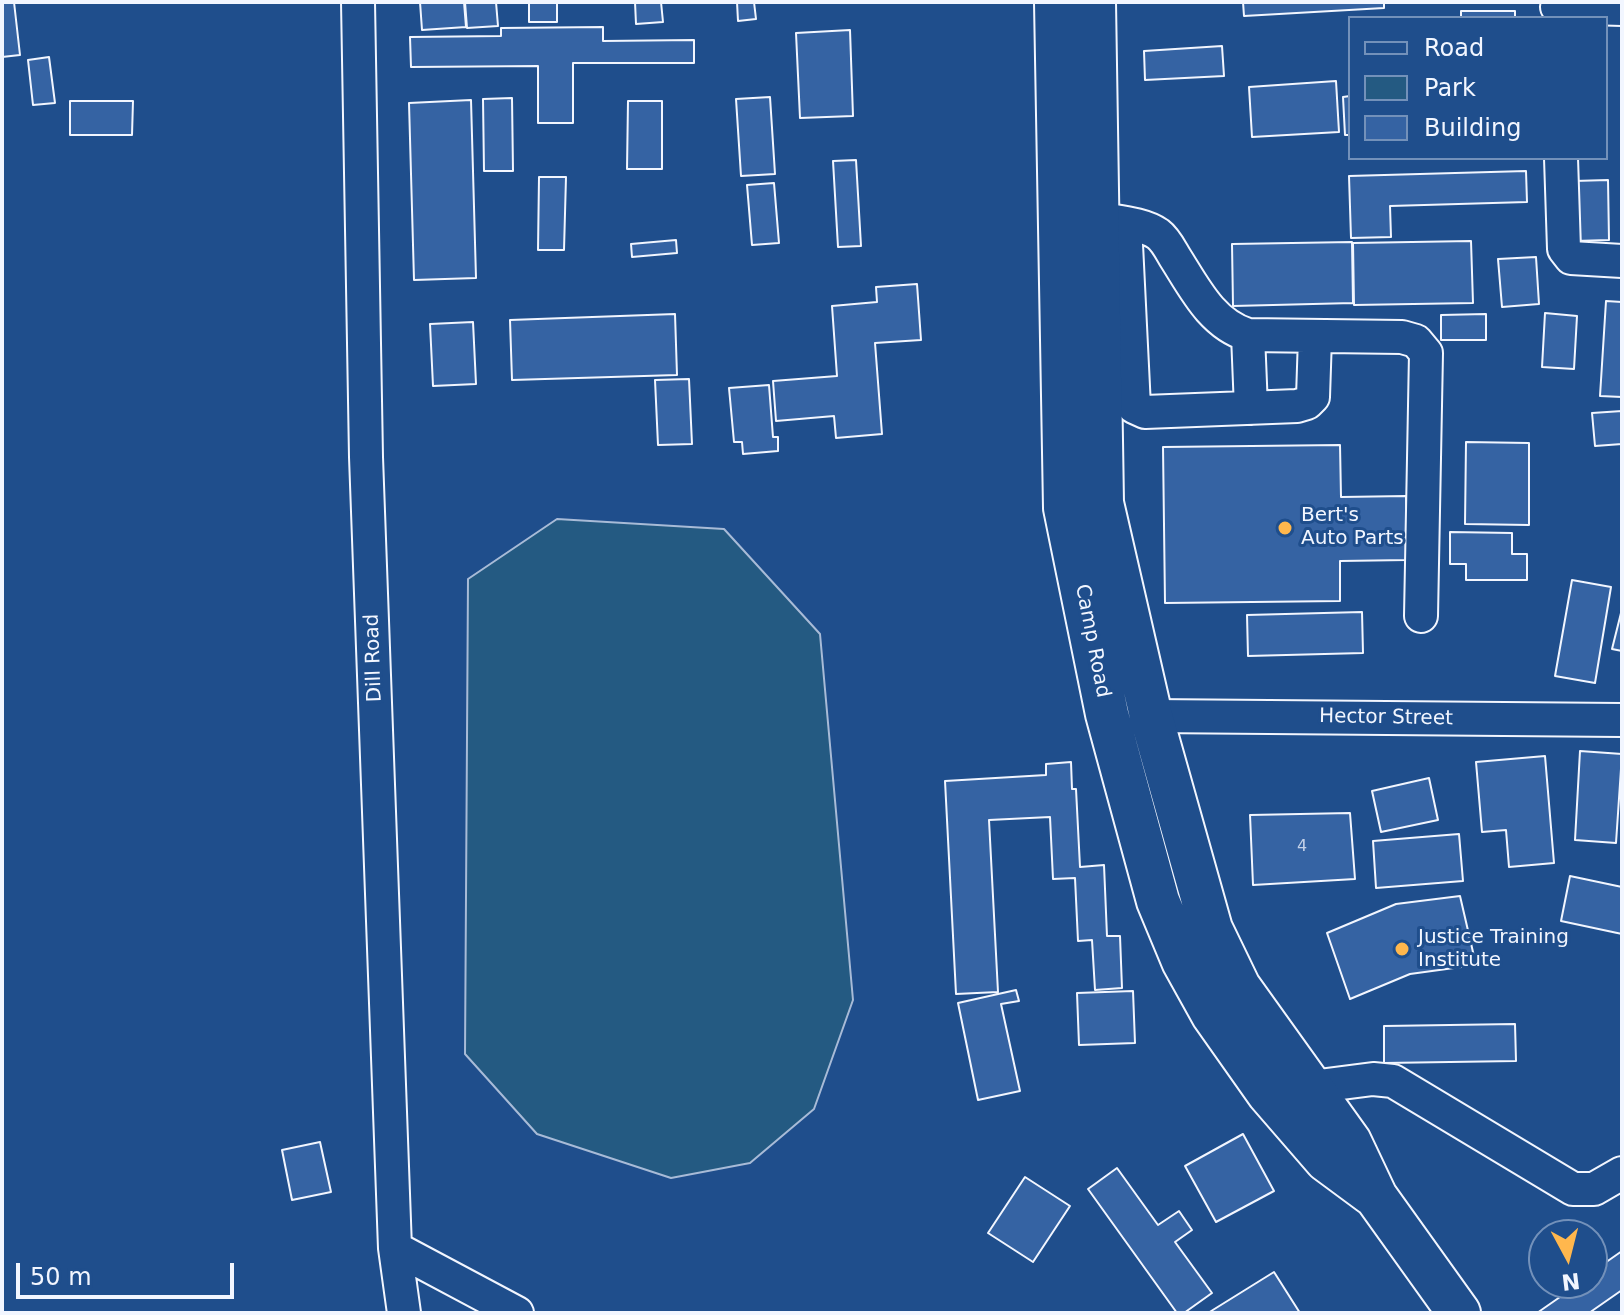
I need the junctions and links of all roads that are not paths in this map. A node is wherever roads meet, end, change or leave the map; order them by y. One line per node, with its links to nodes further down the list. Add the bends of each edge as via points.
1 (358, 2): 19 (street, Dill Road, via 366,457)
2 (1056, 2): 6 (main road, Camp Road)
3 (1094, 2): 6 (main road, Camp Road)
4 (1557, 9): 5 (street)
5 (1622, 9)
6 (1076, 68): 8 (main road, Camp Road); 18 (main road, Camp Road, via 1065,508 1107,714 1158,901 1213,1015 1268,1093 1326,1160)
7 (1561, 160): 9 (street, via 1567,255)
8 (1111, 221): 10 (street, via 1162,237 1206,305 1224,324); 12 (street, via 1134,407 1145,412); 14 (main road, Camp Road, via 1102,503)
9 (1622, 261)
10 (1248, 335): 11 (street); 12 (street)
11 (1315, 337): 12 (street, via 1313,397 1297,406); 13 (street, via 1402,337 1416,341 1426,353)
12 (1251, 408)
13 (1421, 616)
14 (1151, 716): 15 (street, Hector Street); 16 (main road, Camp Road, via 1211,929 1239,987)
15 (1622, 720)
16 (1311, 1087): 17 (street, via 1393,1081 1573,1189 1594,1189); 18 (main road, Camp Road, via 1350,1142)
17 (1622, 1173)
18 (1376, 1197): 22 (main road, Camp Road)
19 (395, 1248): 20 (street, Dill Road); 21 (street)
20 (404, 1313)
21 (517, 1313)
22 (1459, 1313)

